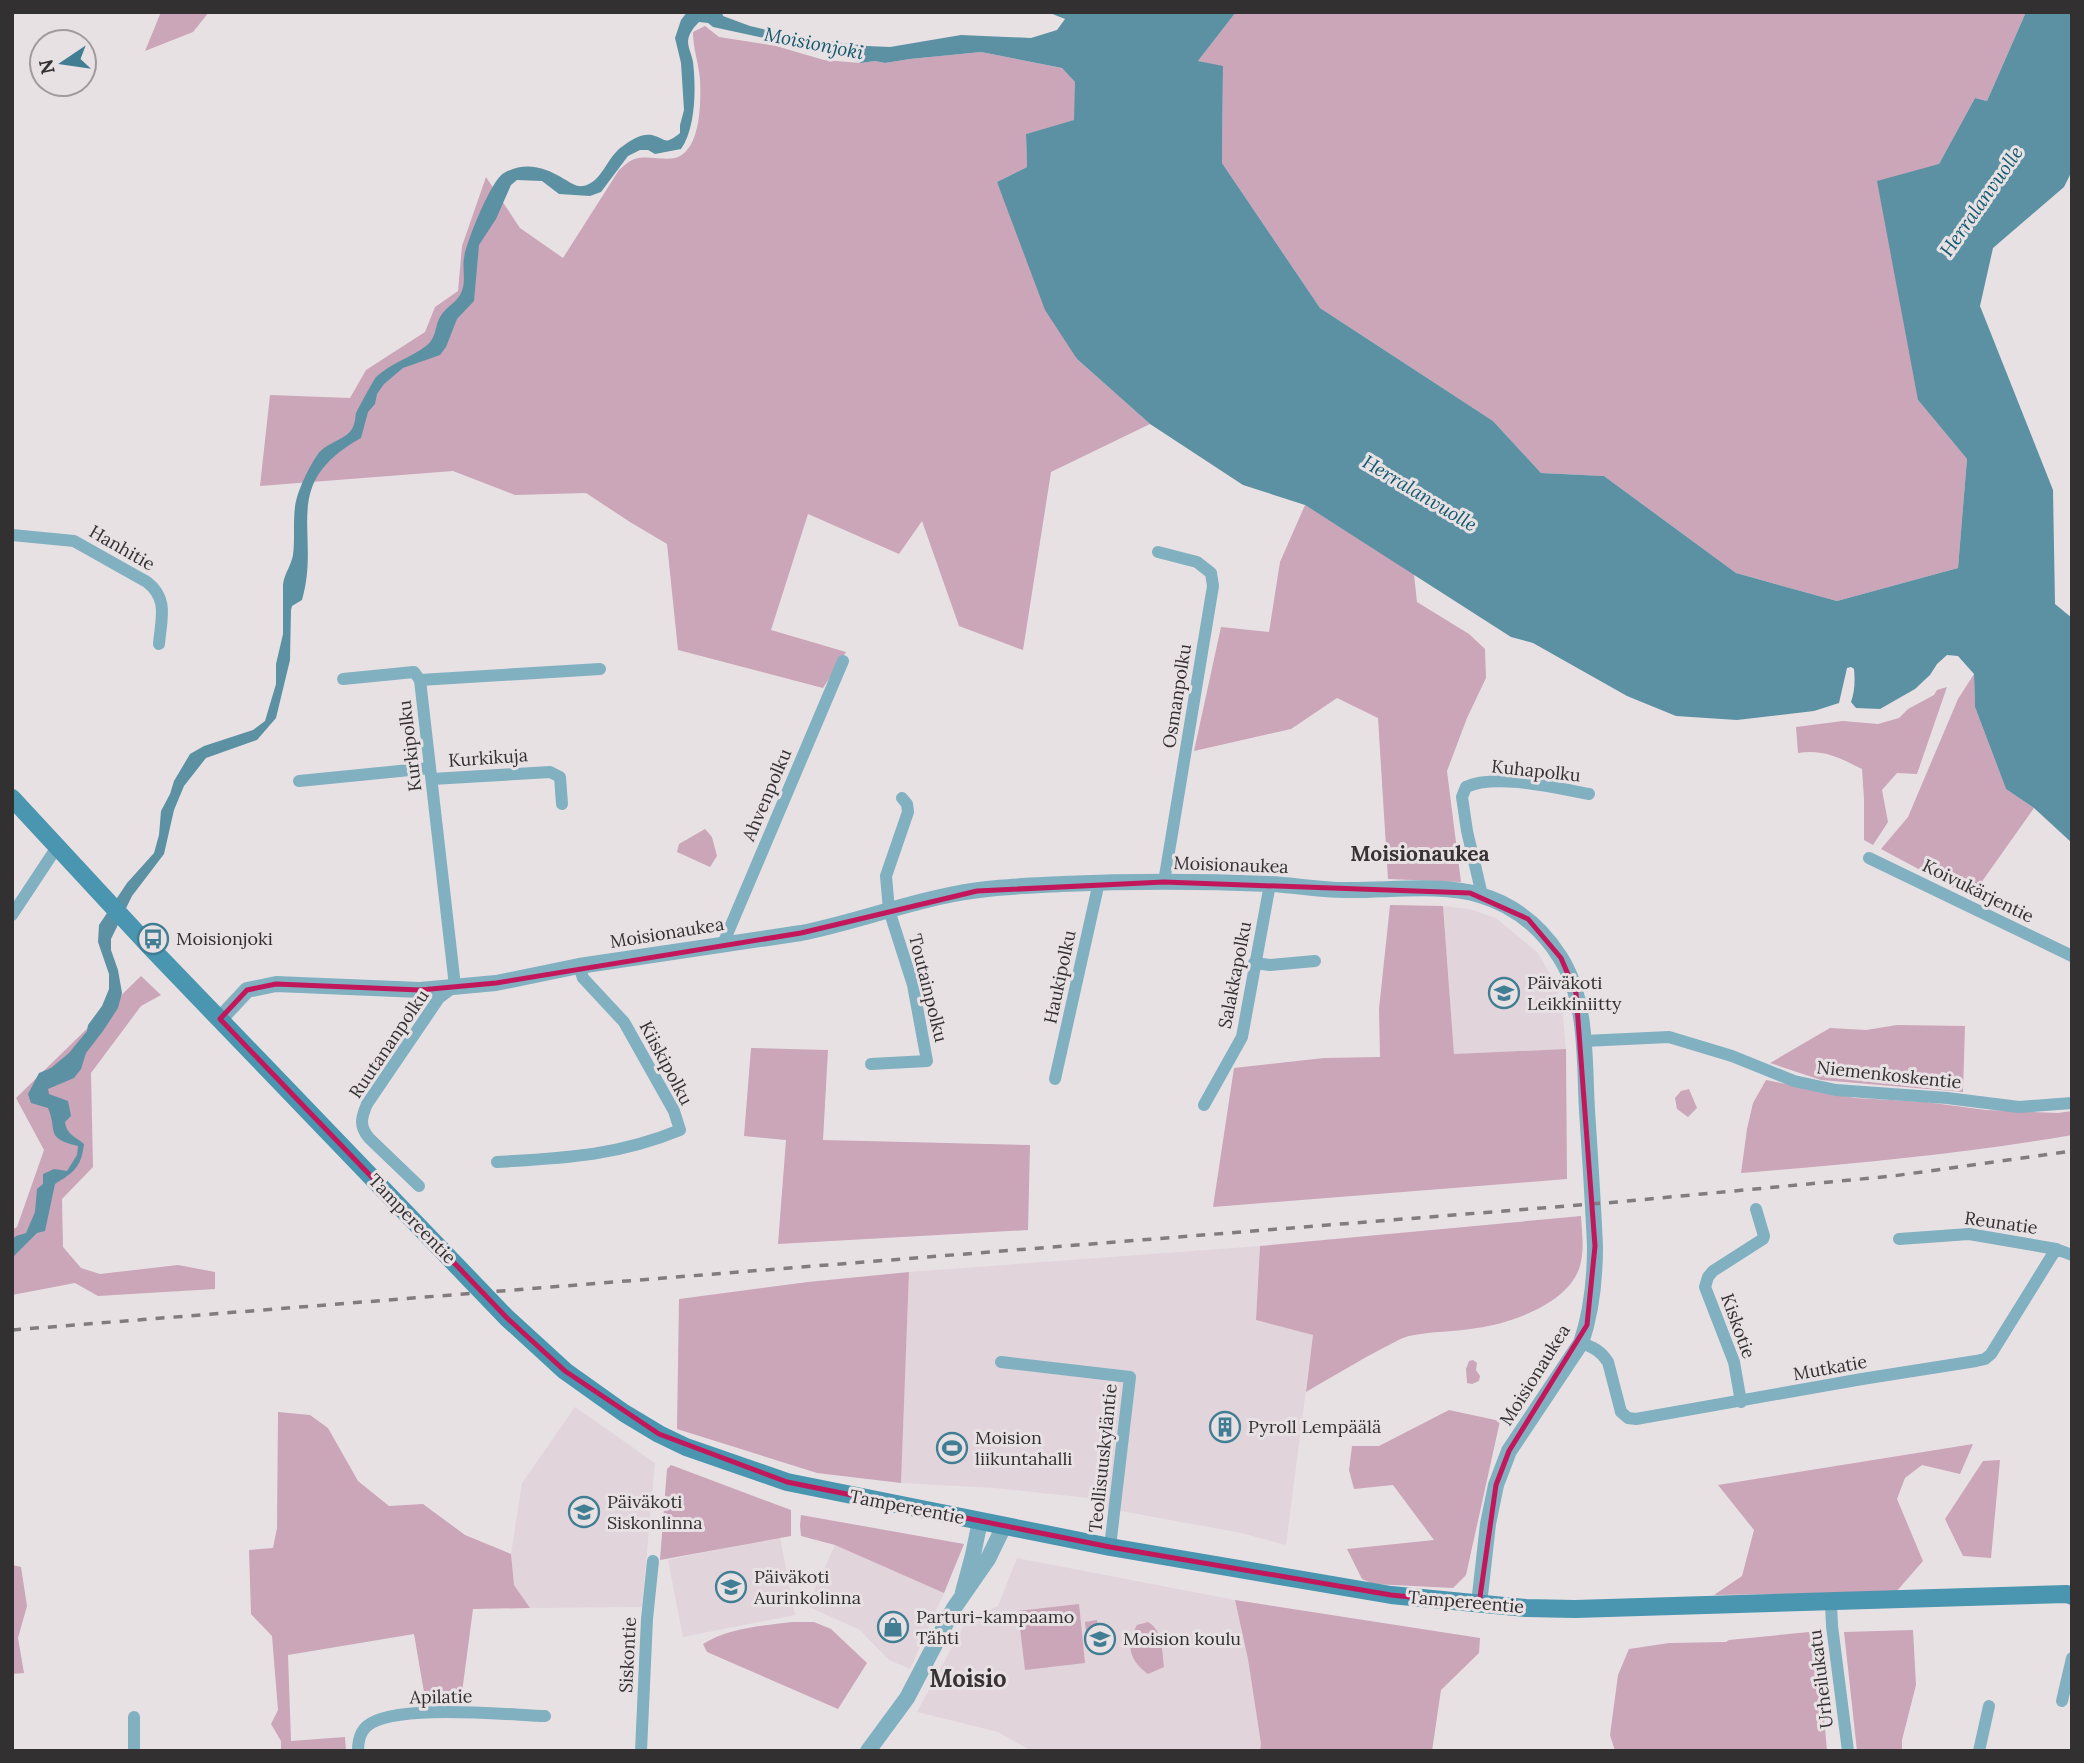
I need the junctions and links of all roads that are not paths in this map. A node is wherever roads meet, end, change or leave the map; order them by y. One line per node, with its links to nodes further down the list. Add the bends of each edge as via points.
1 (12, 535): 3 (street, Hanhitie, via 74,541 157,590 162,601)
2 (1158, 552): 17 (street, Osmanpolku, via 1198,562 1210,573 1213,586)
3 (159, 644)
4 (843, 661): 22 (street, Ahvenpolku)
5 (600, 669): 7 (street, Kurkipolku)
6 (343, 679): 7 (street, via 414,672)
7 (420, 680): 8 (street, Kurkipolku)
8 (431, 774): 9 (street); 13 (street, Kurkikuja, via 550,772 560,777); 27 (street, Kurkipolku)
9 (299, 781)
10 (1589, 794): 19 (street, Kuhapolku, via 1491,781 1466,787 1462,797)
11 (12, 798): 14 (main road, Tampereentie)
12 (902, 798): 20 (street, via 908,812 886,876)
13 (562, 804)
14 (57, 847): 21 (street); 28 (main road, Tampereentie)
15 (1869, 858): 23 (street, Koivukärjentie)
16 (1099, 882): 17 (street, Moisionaukea); 20 (street, Moisionaukea, via 953,894); 31 (street, Haukipolku)
17 (1164, 882): 18 (street, Moisionaukea)
18 (1270, 884): 19 (street, Moisionaukea); 25 (street, Salakkapolku)
19 (1482, 895): 29 (street, Moisionaukea, via 1528,919 1546,936 1576,993)
20 (890, 910): 22 (street, Moisionaukea, via 811,931); 30 (street, Toutainpolku, via 913,985 928,1061)
21 (12, 915)
22 (723, 944): 26 (street, Moisionaukea)
23 (2072, 956)
24 (1315, 961): 25 (street)
25 (1254, 963): 33 (street, Salakkapolku, via 1242,1037)
26 (579, 967): 27 (street, Moisionaukea, via 496,984); 34 (street, Kiiskipolku, via 583,978 624,1022 680,1130 622,1149)
27 (455, 986): 28 (street, Moisionaukea, via 420,990 276,984 247,990); 35 (street, Ruutananpolku, via 439,998 361,1119 369,1138)
28 (220, 1018): 43 (main road, Tampereentie, via 507,1318 565,1371 624,1413 686,1447 787,1482)
29 (1584, 1041): 32 (street, Niemenkoskentie, via 1669,1037 1794,1081 1836,1090 2019,1107); 40 (street, Moisionaukea, via 1595,1278)
30 (871, 1063)
31 (1055, 1079)
32 (2072, 1103)
33 (1203, 1105)
34 (497, 1162)
35 (419, 1186)
36 (1756, 1209): 42 (street, Kiskotie, via 1763,1239 1713,1271 1705,1287 1734,1362)
37 (1899, 1239): 38 (street, Reunatie, via 1969,1234)
38 (2056, 1249): 39 (street); 42 (street, Mutkatie, via 1985,1359)
39 (2072, 1255)
40 (1581, 1343): 42 (street, Mutkatie, via 1600,1352 1608,1362 1621,1412 1628,1418); 50 (street, Moisionaukea, via 1509,1451 1488,1524)
41 (1001, 1362): 45 (street, Teollisuuskyläntie, via 1130,1377)
42 (1741, 1402)
43 (980, 1521): 44 (main road, Tampereentie); 48 (street)
44 (1004, 1526): 45 (main road, Tampereentie); 48 (street)
45 (1110, 1547): 50 (main road, Tampereentie, via 1391,1595)
46 (653, 1561): 58 (street, Siskontie)
47 (2070, 1594): 49 (main road, Tampereentie)
48 (961, 1598): 59 (street, via 907,1698)
49 (1831, 1603): 50 (main road, Tampereentie, via 1575,1609); 60 (street, Urheilukatu)
50 (1479, 1604)
51 (2072, 1658): 52 (street)
52 (2062, 1702)
53 (1989, 1706): 61 (street)
54 (545, 1716): 57 (street, Apilatie, via 427,1712 393,1716 368,1725)
55 (134, 1717): 56 (street)
56 (134, 1751)
57 (358, 1751)
58 (640, 1751)
59 (868, 1751)
60 (1848, 1751)
61 (1979, 1751)

